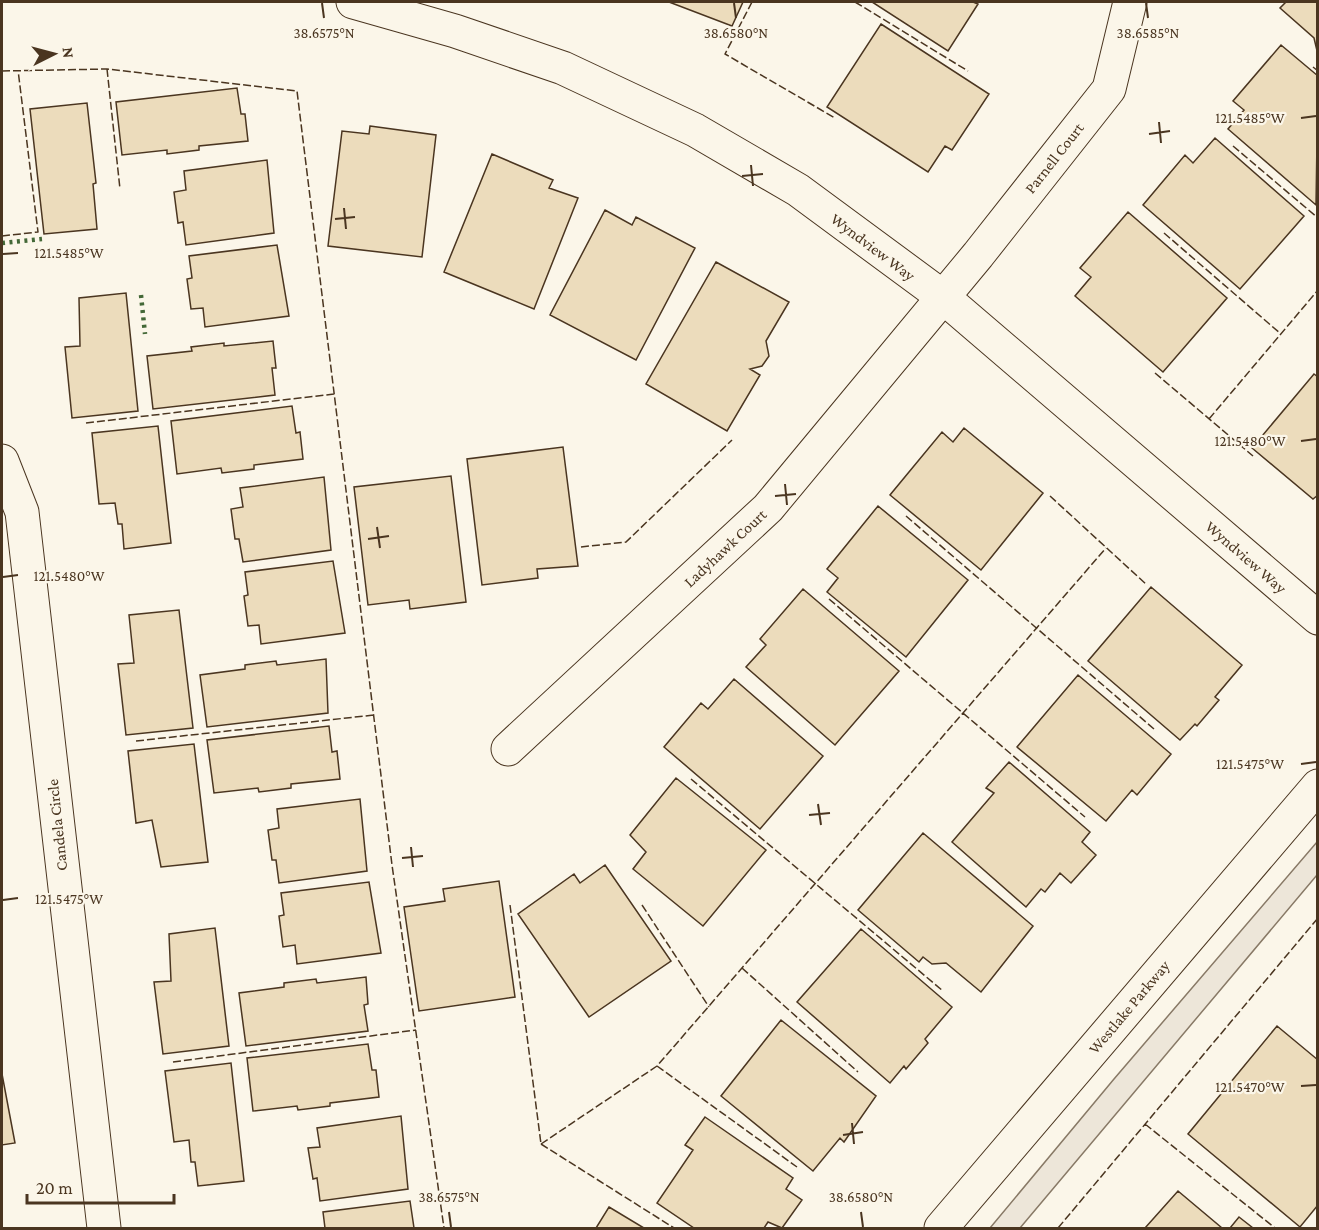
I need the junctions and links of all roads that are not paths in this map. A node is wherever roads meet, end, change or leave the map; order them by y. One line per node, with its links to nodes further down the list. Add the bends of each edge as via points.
1 (353, 2): 3 (street, Wyndview Way, via 563,68 695,130 798,190)
2 (1130, 2): 3 (street, Parnell Court, via 1109,89)
3 (943, 297): 5 (street, Wyndview Way); 6 (street, Ladyhawk Court, via 768,508)
4 (2, 461): 8 (street, Candela Circle, via 22,512)
5 (1317, 618)
6 (508, 749)
7 (1317, 786): 9 (street, Westlake Parkway)
8 (104, 1228)
9 (941, 1228)

